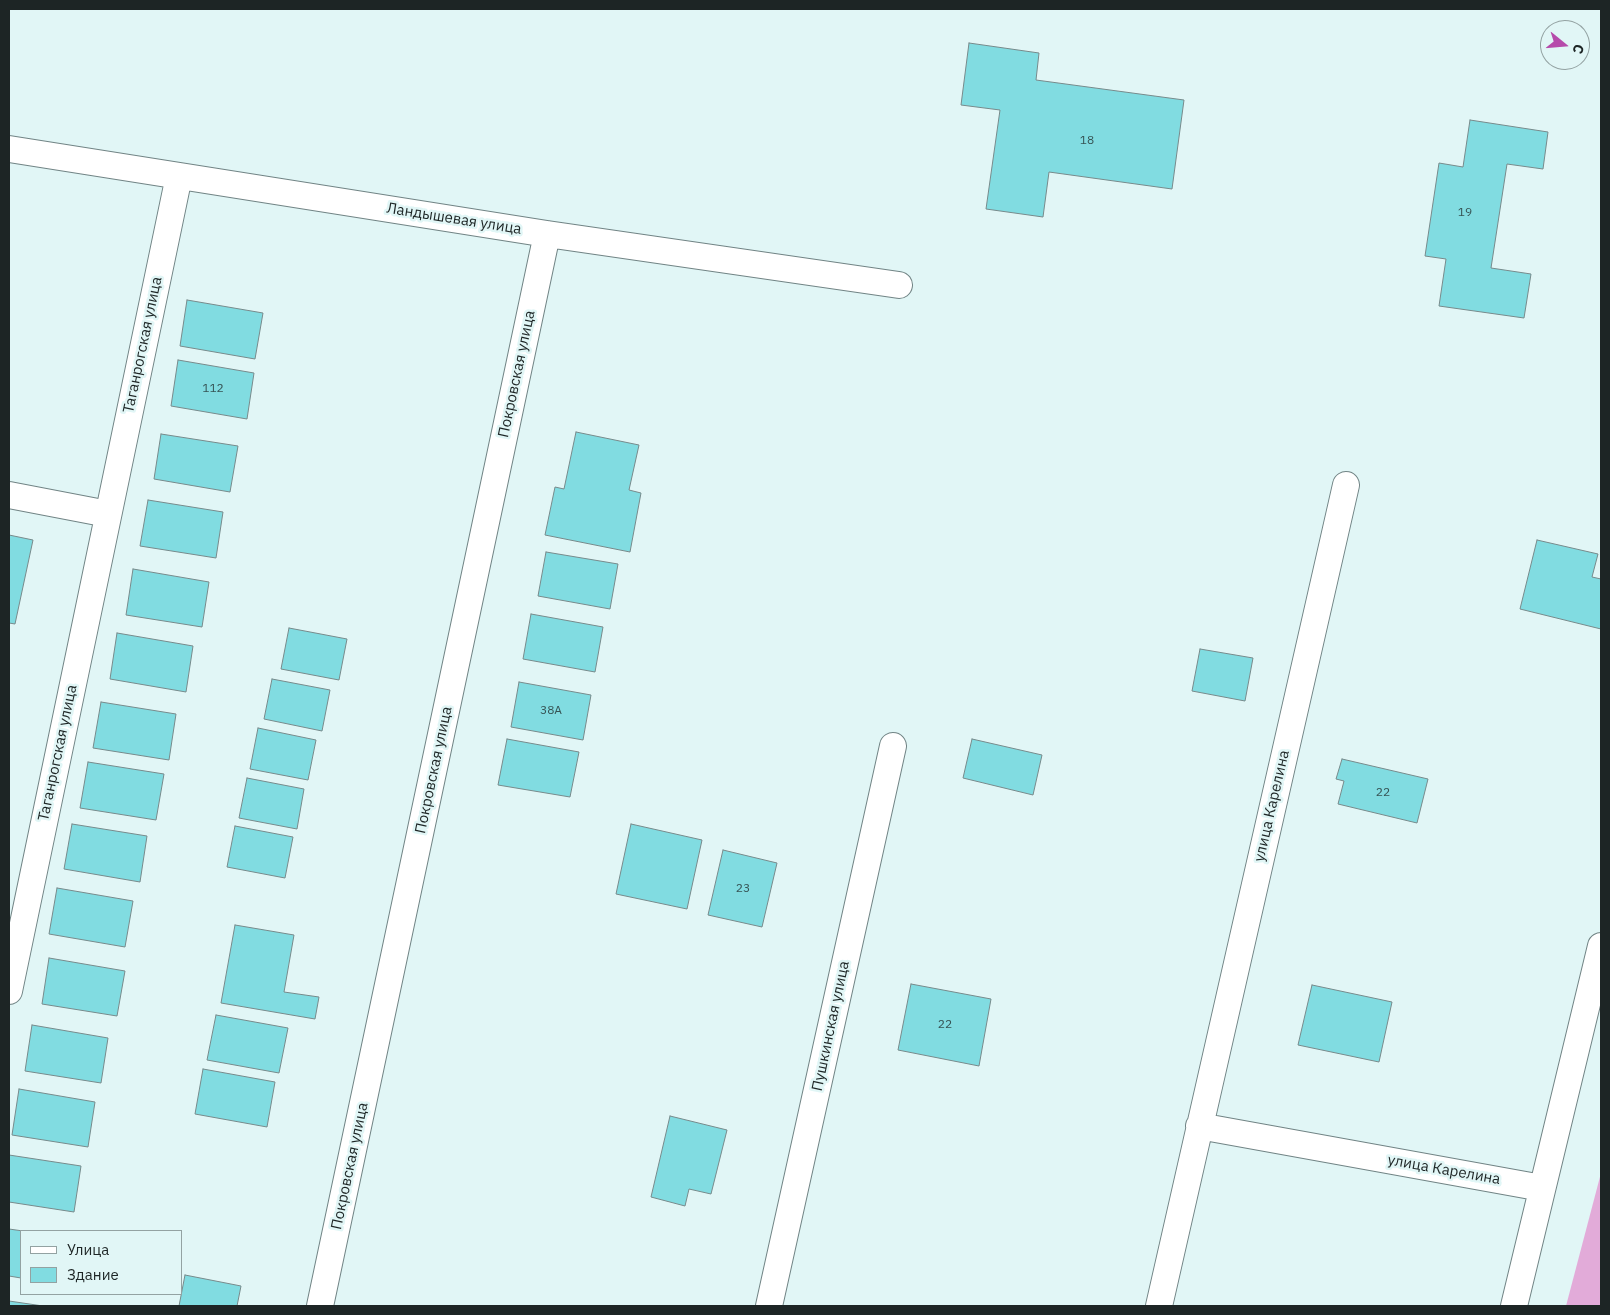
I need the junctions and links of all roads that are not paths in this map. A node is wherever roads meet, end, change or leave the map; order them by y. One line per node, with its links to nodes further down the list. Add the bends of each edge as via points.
1 (9, 149): 2 (street, Ландышевая улица)
2 (179, 176): 3 (street, Ландышевая улица); 7 (street, Таганрогская улица)
3 (547, 234): 4 (street, Ландышевая улица); 13 (street, Покровская улица)
4 (900, 285)
5 (1346, 485): 11 (street, улица Карелина)
6 (9, 495): 7 (street)
7 (108, 514): 10 (street, Таганрогская улица)
8 (893, 746): 14 (street, Пушкинская улица)
9 (1601, 946): 12 (street)
10 (9, 992)
11 (1199, 1126): 12 (street, улица Карелина); 15 (street, улица Карелина)
12 (1542, 1188): 16 (street)
13 (320, 1306)
14 (769, 1306)
15 (1159, 1306)
16 (1514, 1306)

